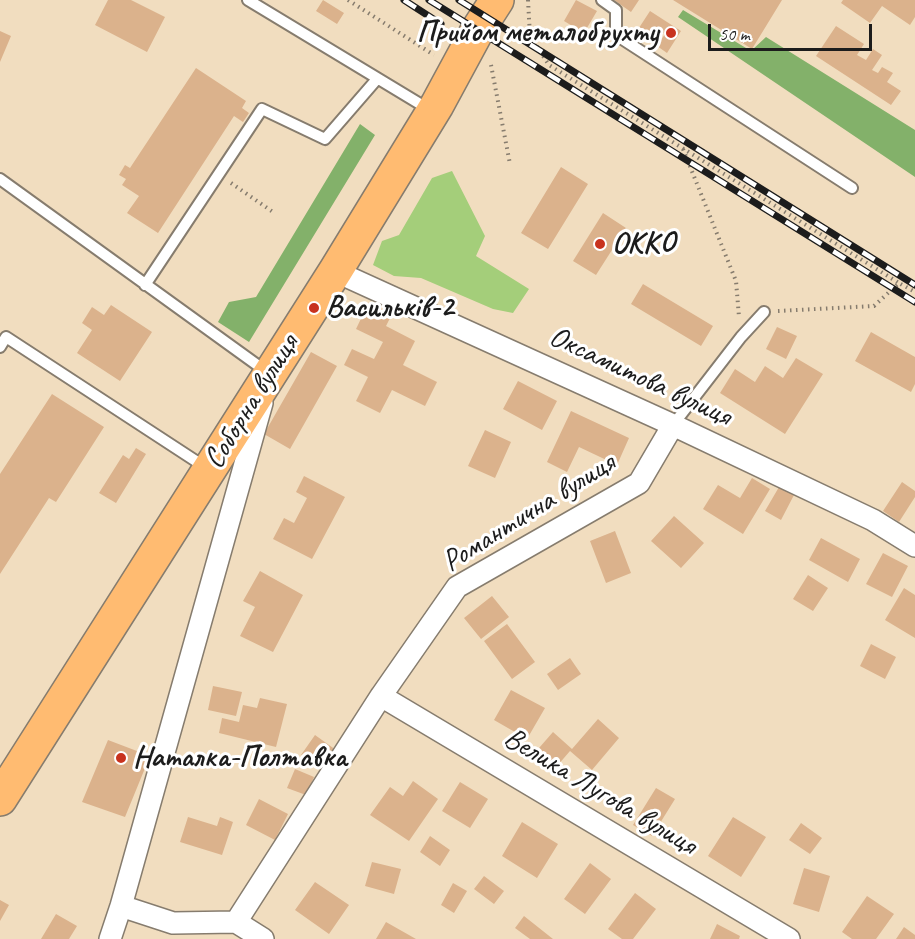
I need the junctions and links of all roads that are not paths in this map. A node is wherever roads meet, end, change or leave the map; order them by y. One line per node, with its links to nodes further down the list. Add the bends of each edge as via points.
1 (248, 0): 4 (lane)
2 (497, 0): 5 (main road, Соборна вулиця)
3 (602, 0): 7 (lane, via 616,10 616,35)
4 (377, 79): 5 (lane); 9 (lane, via 324,139 262,109)
5 (433, 112): 8 (main road, Соборна вулиця)
6 (0, 179): 9 (lane)
7 (852, 188)
8 (336, 270): 12 (main road, Соборна вулиця); 13 (street, Оксамитова вулиця)
9 (145, 285): 12 (lane)
10 (764, 312): 13 (lane)
11 (0, 347): 14 (lane, via 6,338)
12 (270, 374): 14 (main road, Соборна вулиця); 18 (street)
13 (673, 424): 15 (street, Оксамитова вулиця, via 873,519); 16 (street, Романтична вулиця, via 639,483 457,587)
14 (210, 470): 17 (main road, Соборна вулиця)
15 (915, 546)
16 (381, 696): 19 (street, Романтична вулиця); 22 (street, Велика Лугова вулиця)
17 (0, 799)
18 (121, 906): 19 (street, via 173,923); 20 (street)
19 (236, 922): 21 (street)
20 (110, 939)
21 (263, 939)
22 (789, 939)

